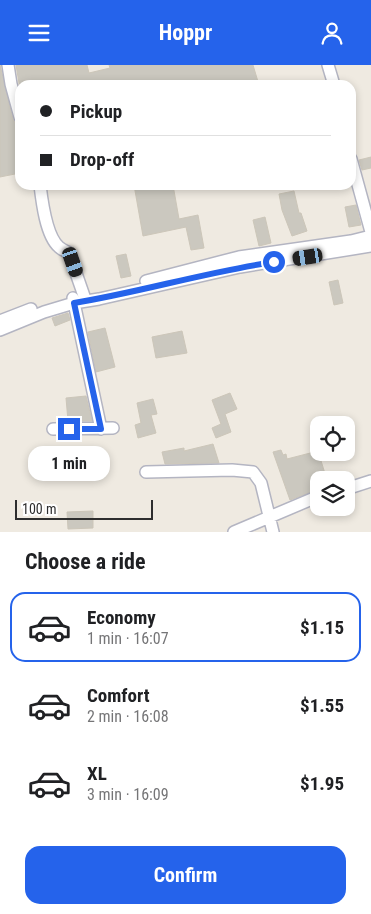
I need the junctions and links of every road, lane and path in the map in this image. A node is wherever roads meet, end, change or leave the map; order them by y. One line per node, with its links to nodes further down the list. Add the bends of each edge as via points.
1 (8, 65): 4 (street)
2 (328, 65): 3 (street)
3 (332, 80)
4 (15, 99)
5 (356, 177): 7 (street)
6 (41, 190): 10 (street, via 49,230 56,245 69,253)
7 (371, 232)
8 (371, 236): 10 (street, via 239,257)
9 (371, 246): 10 (street, via 240,267 99,299)
10 (77, 299): 11 (street, via 45,304); 12 (street); 15 (street)
11 (0, 321)
12 (0, 330)
13 (113, 428): 15 (street)
14 (52, 429): 15 (street)
15 (101, 429)
16 (146, 472): 20 (street, via 252,472 261,483)
17 (371, 481): 18 (street)
18 (355, 486)
19 (310, 500): 20 (street)
20 (268, 516): 21 (street); 22 (street)
21 (234, 531)
22 (274, 531)

